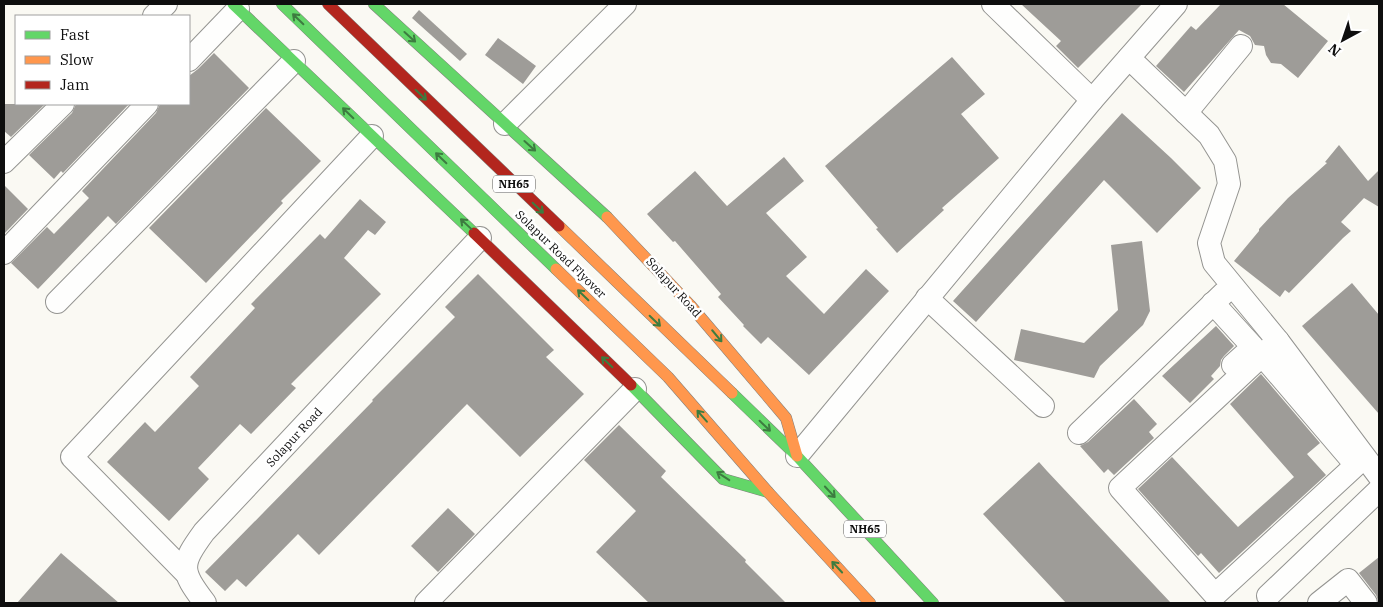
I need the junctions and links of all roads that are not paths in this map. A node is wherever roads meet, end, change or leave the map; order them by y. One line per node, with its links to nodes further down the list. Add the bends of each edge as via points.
1 (166, 4): 9 (street)
2 (282, 4): 35 (main road, Solapur Road Flyover / NH65, one-way to 2, via 668,378)
3 (374, 4): 18 (main road, Solapur Road, one-way to 18)
4 (625, 4): 18 (street)
5 (993, 4): 14 (street)
6 (1176, 4): 11 (street)
7 (236, 6): 12 (street); 13 (main road)
8 (332, 8): 31 (main road, Solapur Road Flyover / NH65, one-way to 31)
9 (155, 15)
10 (1241, 46): 17 (street)
11 (1129, 58): 14 (street); 17 (street)
12 (190, 59)
13 (294, 61): 19 (main road, one-way to 13); 25 (street)
14 (1092, 100): 24 (street)
15 (63, 105): 20 (street)
16 (146, 105): 22 (street)
17 (1186, 113): 23 (street, via 1209,136 1225,161 1229,184 1209,243 1214,263)
18 (505, 124): 31 (main road, Solapur Road, one-way to 31, via 616,226 690,305 786,418)
19 (372, 136): 21 (main road, one-way to 19); 36 (street, via 72,458)
20 (4, 162)
21 (480, 238): 28 (main road, one-way to 21); 36 (street, Solapur Road, via 204,532 189,553)
22 (4, 254)
23 (1232, 285): 26 (street); 27 (street)
24 (927, 298): 29 (street); 31 (street)
25 (57, 302)
26 (1213, 303): 30 (street); 32 (street, via 1253,347)
27 (1270, 348): 27 (street, via 1356,465 1216,594 1120,488); 33 (street)
28 (635, 389): 35 (main road, one-way to 28, via 723,479); 39 (street)
29 (1043, 406)
30 (1079, 432)
31 (797, 456): 41 (main road, Solapur Road / NH65, one-way to 41)
32 (1111, 475)
33 (1379, 476)
34 (1379, 490): 37 (street)
35 (768, 492): 40 (main road, NH65, one-way to 35)
36 (186, 572): 38 (street, via 191,585)
37 (1268, 596)
38 (205, 603)
39 (426, 603)
40 (870, 603)
41 (933, 603)
42 (1319, 603): 43 (street, via 1348,580)
43 (1366, 603)

